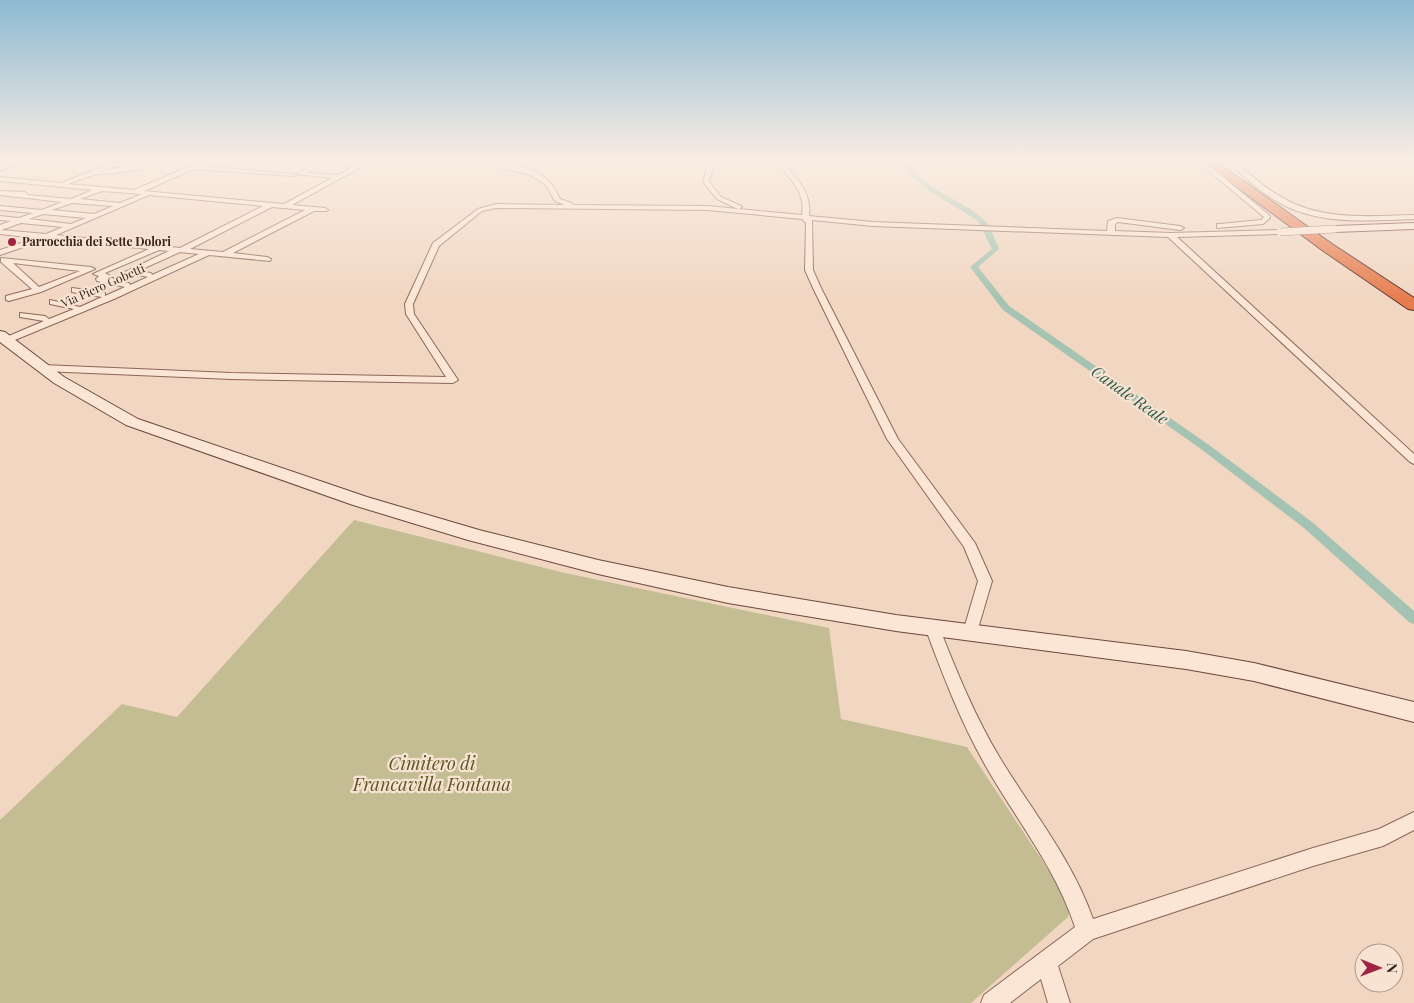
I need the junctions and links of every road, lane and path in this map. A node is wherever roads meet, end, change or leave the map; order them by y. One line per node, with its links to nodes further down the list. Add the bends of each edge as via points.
1 (12, 208): 17 (street)
2 (52, 208): 17 (street)
3 (117, 208): 18 (street)
4 (265, 208): 31 (street)
5 (302, 208): 14 (street)
6 (486, 208): 52 (street, via 436,245 409,304 410,314 453,380)
7 (681, 208): 16 (street)
8 (742, 208): 16 (street)
9 (808, 208): 21 (street)
10 (1256, 208): 27 (street, via 1268,218 1263,222 1179,228 1117,220 1111,223)
11 (1272, 208): 47 (highway)
12 (1282, 208): 45 (highway)
13 (1299, 208): 19 (street, via 1353,218)
14 (313, 209): 15 (street); 34 (street)
15 (325, 210)
16 (753, 211): 21 (street)
17 (41, 212): 18 (street); 22 (street)
18 (95, 217): 23 (street)
19 (1414, 217)
20 (0, 218): 22 (street)
21 (805, 218): 27 (street, via 873,224); 55 (street, via 810,222 809,270 817,288 893,439 970,546 985,581)
22 (19, 220): 23 (street); 25 (street)
23 (72, 226): 29 (street)
24 (1414, 226): 26 (street)
25 (0, 230): 29 (street)
26 (1335, 230): 28 (street, bridge)
27 (1111, 233): 28 (street)
28 (1170, 235): 53 (street)
29 (48, 236): 30 (street); 32 (street)
30 (158, 248): 31 (street); 38 (street)
31 (181, 250): 33 (street); 39 (street, via 130,272)
32 (0, 253)
33 (208, 253): 34 (street); 51 (street, Via Piero Gobetti, via 111,297)
34 (226, 254): 36 (street)
35 (3, 259): 37 (street, via 91,269); 41 (street)
36 (267, 259)
37 (83, 272): 38 (street); 41 (street)
38 (98, 274): 40 (street, via 106,276 100,279)
39 (148, 275)
40 (126, 285)
41 (38, 290): 44 (street)
42 (75, 290): 43 (street)
43 (102, 296)
44 (10, 298)
45 (1414, 299)
46 (53, 302): 48 (street)
47 (1414, 305)
48 (76, 306)
49 (23, 314): 50 (street)
50 (45, 319)
51 (4, 338): 52 (street)
52 (51, 374): 54 (street, via 132,422 360,501 475,535 598,567 728,595)
53 (1414, 460)
54 (932, 627): 55 (street); 58 (street, via 955,686 993,763 1041,835 1080,906)
55 (970, 632): 56 (street, via 1206,663)
56 (1414, 712)
57 (1414, 821): 58 (street, via 1382,837)
58 (1087, 931): 59 (street)
59 (1046, 961): 60 (street); 61 (street)
60 (992, 1003)
61 (1059, 1003)

